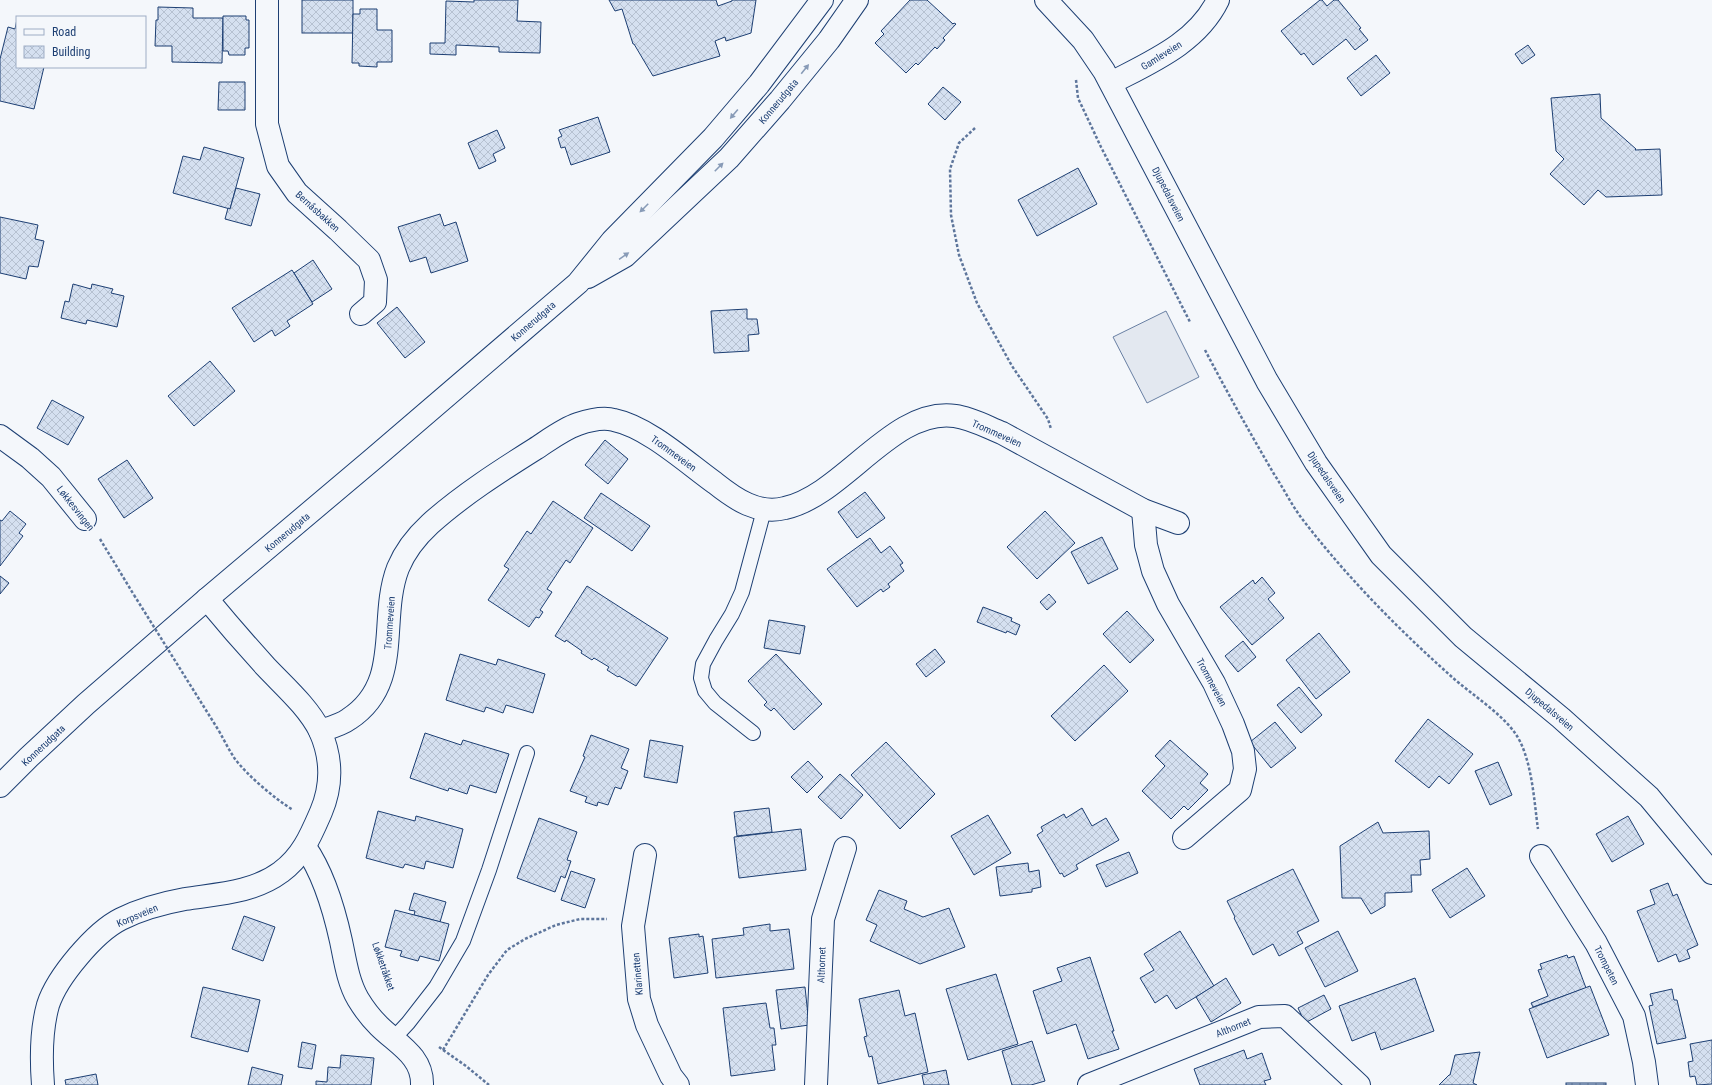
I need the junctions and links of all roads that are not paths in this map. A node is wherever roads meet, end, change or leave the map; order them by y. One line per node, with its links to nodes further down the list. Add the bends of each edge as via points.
1 (267, 0): 8 (street, Bernåsbakken, via 267,124 278,166 297,194 369,260 376,280 375,302)
2 (822, 0): 7 (street, Konnerudgata, one-way to 7, via 759,84 713,138 612,241)
3 (857, 0): 7 (street, Konnerudgata, one-way to 3, via 626,256 729,158 780,100)
4 (1046, 0): 6 (street, Djupedalsveien, via 1083,40)
5 (1218, 0): 6 (street, Gamleveien, via 1211,13 1177,47)
6 (1111, 83): 24 (street, Djupedalsveien, via 1267,381 1316,463 1381,555 1463,637 1561,718 1649,797)
7 (578, 283): 14 (street, Konnerudgata)
8 (361, 314)
9 (0, 436): 12 (street, Løkkesvingen, via 51,477)
10 (764, 510): 11 (street, Trommeveien, via 784,509 818,494 902,430 941,415 956,416 982,424); 15 (street, Trommeveien, via 733,497 644,432 627,424 613,419 596,419 577,424 477,489 431,523 417,538 398,567 393,584 389,603 384,672 373,696 364,708 348,720); 16 (lane, via 742,592 703,664 701,678 704,691 715,703)
11 (1143, 510): 13 (street, Trommeveien); 19 (street, Trommeveien, via 1146,545 1153,571 1168,604 1214,682 1243,751 1245,769 1240,790)
12 (85, 519)
13 (1178, 522)
14 (207, 599): 15 (street, Korpsveien, via 302,705); 18 (street, Konnerudgata, via 86,704)
15 (320, 731): 20 (street, Korpsveien, via 330,782 327,798)
16 (753, 733)
17 (527, 752): 25 (lane, via 463,941 436,987)
18 (0, 786)
19 (1184, 838)
20 (305, 847): 25 (street, via 322,878 357,998 379,1026); 26 (street, Korpsveien, via 281,872 266,881 246,889 152,906 120,919 103,932 70,966 48,1005 41,1064)
21 (845, 848): 29 (street, Althornet, via 823,919)
22 (645, 855): 28 (street, Klarinetten, via 633,926 638,999 647,1025 671,1076)
23 (1541, 856): 32 (street, Trompeten, via 1596,943 1634,1016)
24 (1712, 873)
25 (401, 1030): 27 (street, via 407,1051 419,1065)
26 (43, 1085)
27 (422, 1085)
28 (678, 1085)
29 (816, 1085)
30 (1089, 1085): 31 (street, Althornet, via 1259,1017 1285,1016)
31 (1359, 1085)
32 (1647, 1085)

